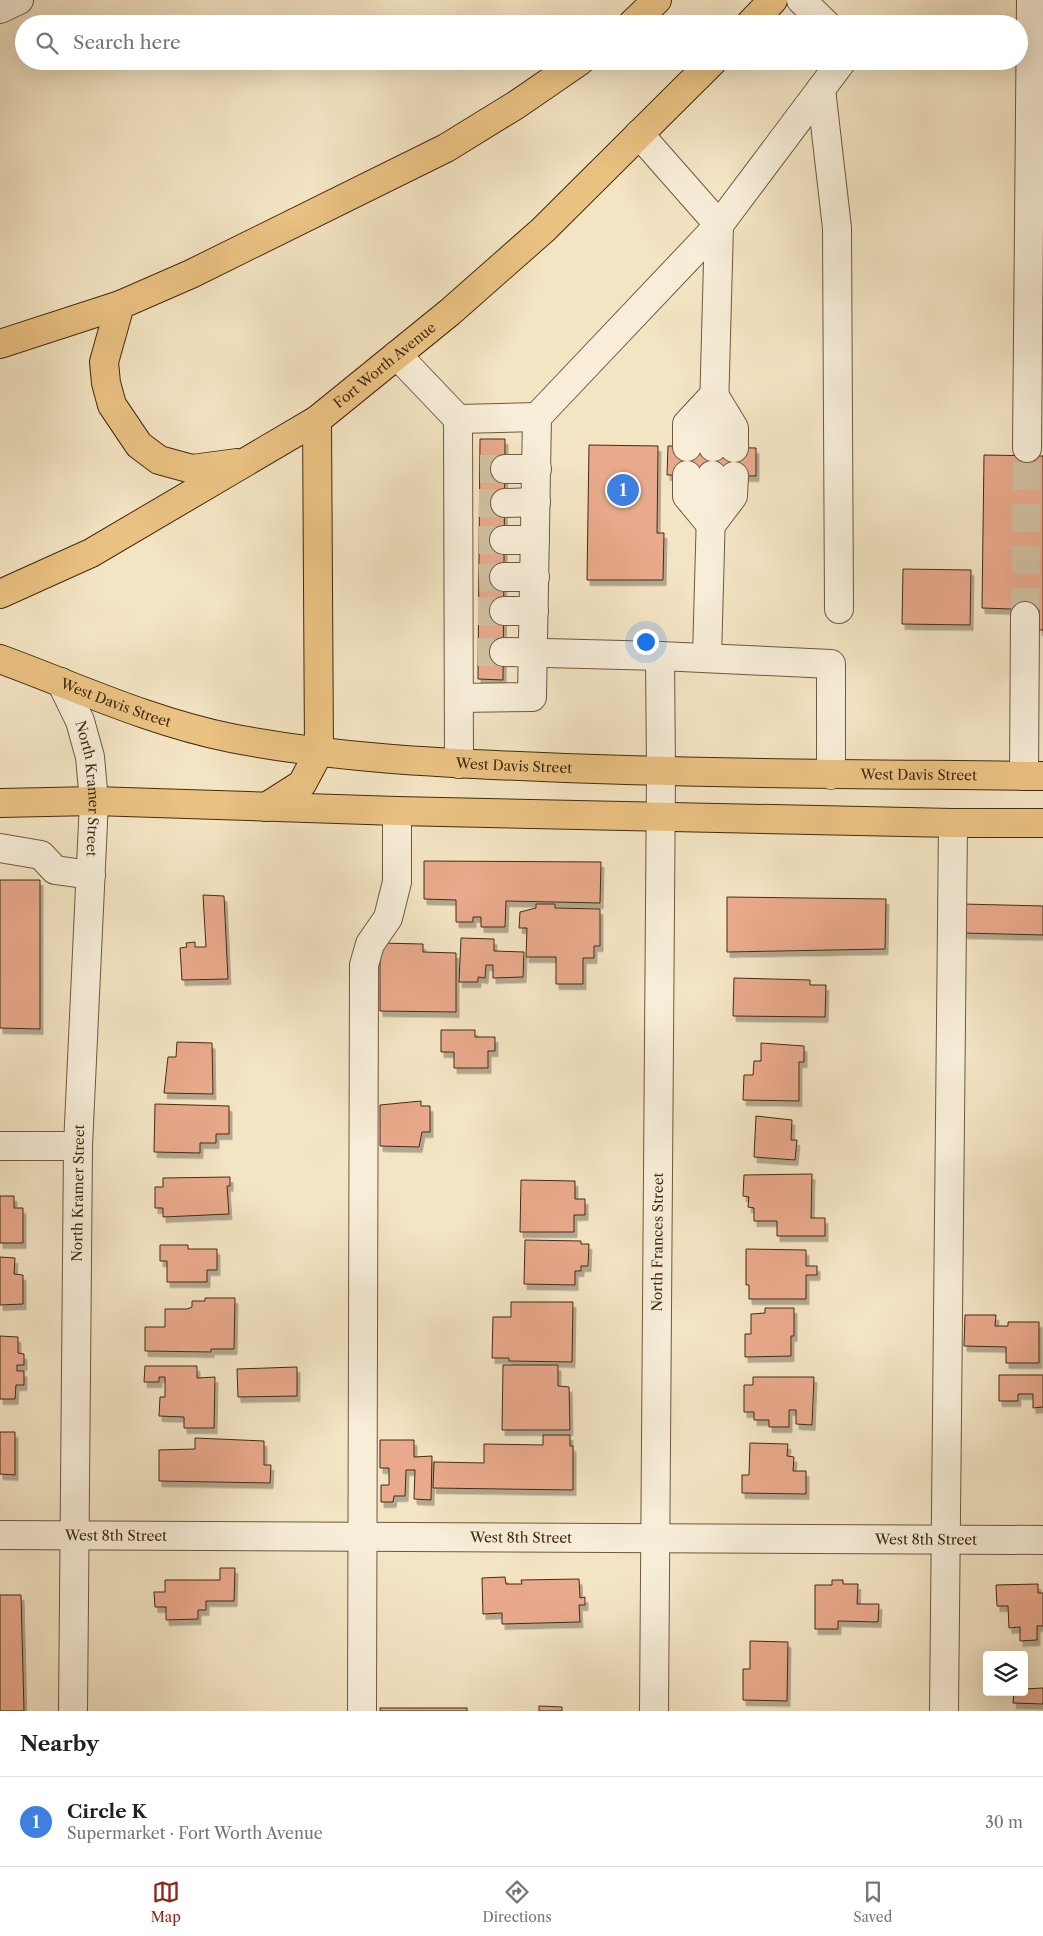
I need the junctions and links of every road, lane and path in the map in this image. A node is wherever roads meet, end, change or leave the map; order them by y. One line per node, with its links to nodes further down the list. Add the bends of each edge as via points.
1 (19, 0): 6 (street)
2 (657, 0): 7 (main road)
3 (773, 0): 8 (main road)
4 (801, 0): 9 (street)
5 (1031, 0): 23 (street)
6 (0, 10)
7 (641, 15)
8 (759, 15)
9 (817, 15)
10 (567, 70): 16 (main road, via 446,148 191,274)
11 (704, 70): 14 (main road, Fort Worth Avenue)
12 (835, 70): 13 (street)
13 (821, 89): 15 (street); 35 (street, via 837,228)
14 (640, 134): 15 (street); 18 (main road, Fort Worth Avenue, via 543,230)
15 (719, 225): 19 (street); 22 (street)
16 (120, 305): 17 (main road); 24 (main road, via 104,362 106,383 112,405 139,445 158,460 192,469)
17 (0, 344)
18 (396, 355): 20 (street); 21 (main road, Fort Worth Avenue)
19 (537, 417): 20 (street); 26 (street)
20 (458, 419): 25 (street)
21 (317, 420): 24 (main road, Fort Worth Avenue); 47 (main road)
22 (711, 447)
23 (1027, 448)
24 (249, 461): 34 (main road, Fort Worth Avenue, via 91,553)
25 (481, 469): 26 (street); 28 (street)
26 (537, 469): 27 (street)
27 (536, 502): 28 (street); 31 (street)
28 (481, 503): 30 (street)
29 (710, 526): 29 (street, via 687,496 711,475 733,496); 42 (street)
30 (481, 540): 31 (street); 33 (street)
31 (535, 540): 32 (street)
32 (534, 577): 33 (street); 37 (street)
33 (480, 578): 36 (street)
34 (0, 594)
35 (839, 609)
36 (480, 612): 37 (street); 39 (street)
37 (534, 612): 40 (street)
38 (1025, 616): 45 (street)
39 (480, 652): 40 (street); 46 (street)
40 (533, 652): 41 (street); 46 (street, via 532,697)
41 (660, 656): 42 (street); 49 (street, North Frances Street)
42 (707, 658): 50 (street, via 831,664)
43 (0, 659): 44 (main road, West Davis Street)
44 (61, 682): 47 (main road, West Davis Street, via 148,717 229,738); 52 (street, North Kramer Street, via 80,721 90,757)
45 (1034, 684): 51 (street)
46 (459, 698): 48 (street)
47 (319, 752): 48 (main road, West Davis Street); 54 (main road, via 302,784)
48 (459, 764): 49 (main road, West Davis Street)
49 (661, 772): 50 (main road, West Davis Street); 56 (street, North Frances Street)
50 (831, 775): 51 (main road, West Davis Street)
51 (1034, 776)
52 (94, 801): 53 (main road); 54 (main road); 60 (street, North Kramer Street)
53 (0, 803)
54 (266, 807): 55 (main road)
55 (396, 811): 56 (main road); 65 (street, via 396,882 388,918 370,944 364,965)
56 (660, 817): 57 (main road); 66 (street, North Frances Street)
57 (953, 823): 58 (main road); 67 (street)
58 (1043, 823)
59 (0, 848): 60 (street, via 41,856 55,870)
60 (91, 874): 62 (street, North Kramer Street)
61 (0, 1146): 62 (street)
62 (78, 1146): 64 (street, North Kramer Street)
63 (0, 1535): 64 (street, West 8th Street)
64 (74, 1536): 65 (street, West 8th Street); 69 (street, North Kramer Street)
65 (363, 1537): 66 (street, West 8th Street); 70 (street)
66 (656, 1538): 67 (street, West 8th Street); 71 (street, North Frances Street)
67 (946, 1540): 68 (street, West 8th Street); 72 (street)
68 (1043, 1540)
69 (73, 1711)
70 (362, 1711)
71 (654, 1711)
72 (944, 1711)

